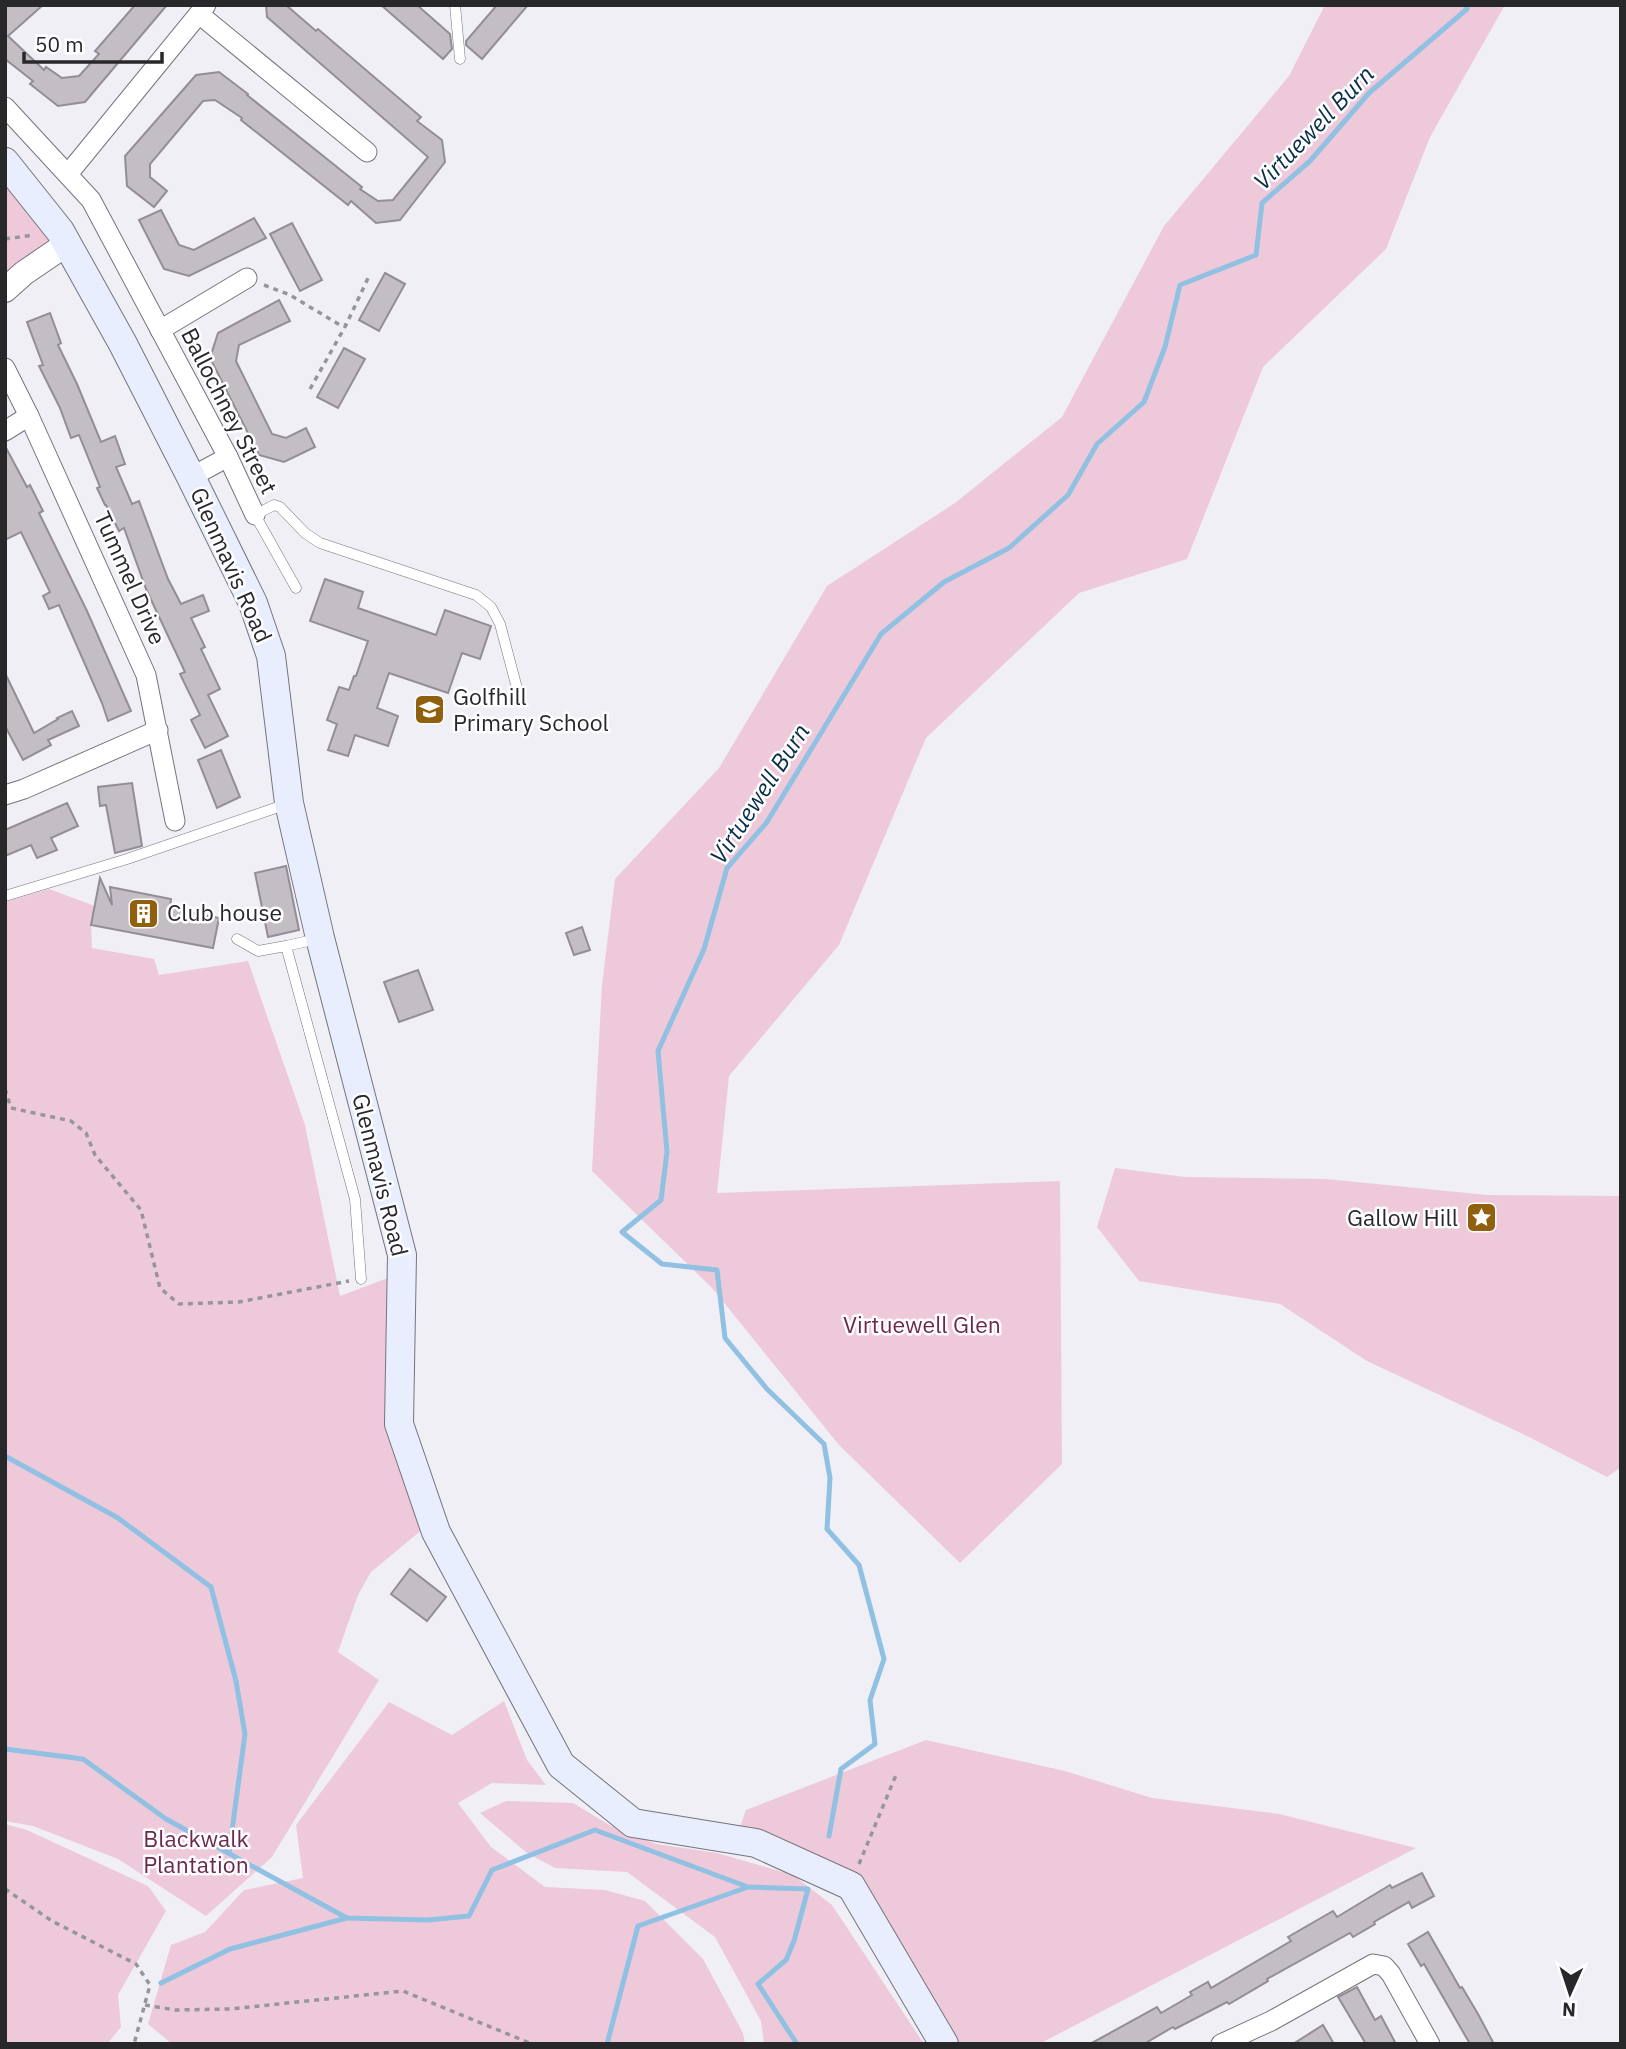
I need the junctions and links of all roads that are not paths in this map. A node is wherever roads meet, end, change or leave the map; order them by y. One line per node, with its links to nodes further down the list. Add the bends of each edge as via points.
1 (455, 5): 3 (lane)
2 (203, 10): 5 (street); 7 (street)
3 (460, 59)
4 (5, 107): 7 (street, Ballochney Street)
5 (367, 152)
6 (5, 162): 8 (main road, Glenmavis Road)
7 (68, 174): 11 (street, Ballochney Street, via 91,200)
8 (68, 243): 10 (street); 16 (main road, Glenmavis Road)
9 (247, 278): 11 (street, Ballochney Street)
10 (5, 289)
11 (160, 330): 15 (street, Ballochney Street)
12 (5, 368): 13 (street, Tummel Drive)
13 (29, 416): 14 (street); 20 (street, Tummel Drive, via 146,675)
14 (5, 430)
15 (228, 457): 16 (street); 17 (street, Ballochney Street)
16 (191, 477): 22 (main road, Glenmavis Road, via 253,603 271,656)
17 (255, 515): 18 (lane); 19 (lane, via 274,505 280,507 320,543 476,595 491,607 500,624)
18 (296, 588)
19 (518, 692)
20 (158, 730): 21 (street); 23 (street, Tummel Drive)
21 (5, 795)
22 (289, 803): 24 (lane); 26 (main road, Glenmavis Road)
23 (175, 821)
24 (5, 896)
25 (237, 939): 27 (lane, via 258,951)
26 (320, 939): 27 (lane); 29 (main road, Glenmavis Road, via 402,1255 399,1424 436,1532 561,1765 633,1823 756,1843 850,1885)
27 (286, 946): 28 (lane, via 355,1199)
28 (361, 1279)
29 (944, 2044)
30 (1221, 2044): 31 (street, via 1373,1964 1384,1966 1391,1974)
31 (1430, 2044)

